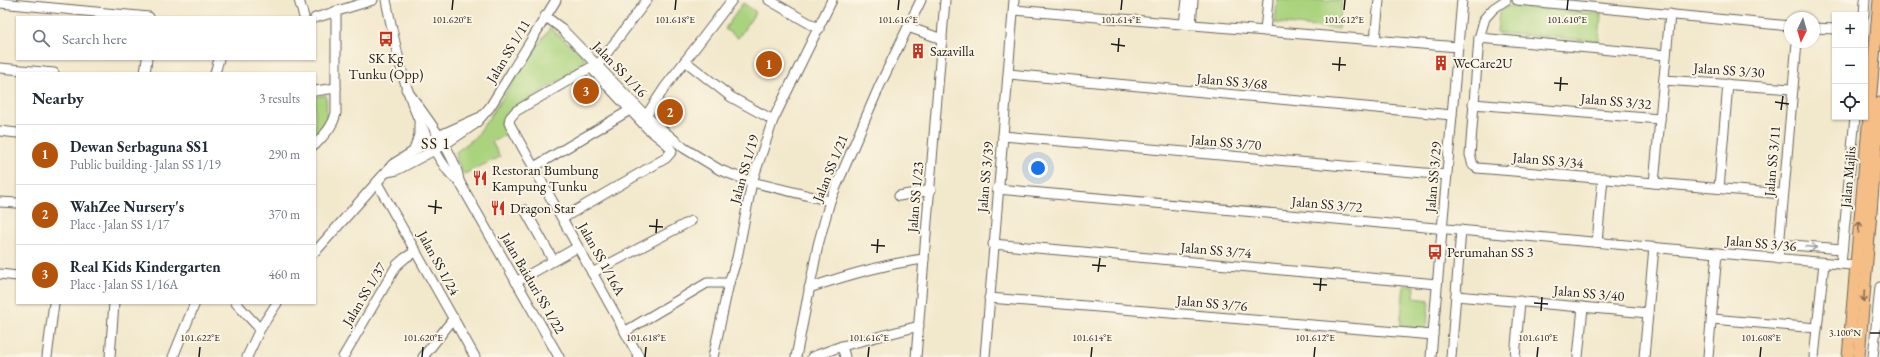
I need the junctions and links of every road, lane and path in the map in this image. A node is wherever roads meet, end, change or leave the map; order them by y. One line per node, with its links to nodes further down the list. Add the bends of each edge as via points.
1 (300, 0): 29 (street)
2 (374, 0): 25 (street)
3 (386, 0): 67 (street, via 406,89)
4 (556, 0): 30 (street, Jalan SS 1/11)
5 (647, 0): 48 (street)
6 (732, 0): 47 (street)
7 (769, 0): 36 (street)
8 (832, 0): 36 (street, Jalan SS 1/19)
9 (921, 0): 34 (street, Jalan SS 1/21)
10 (945, 0): 40 (street, Jalan SS 1/23)
11 (1014, 0): 24 (street, Jalan SS 3/39)
12 (1186, 0): 32 (street)
13 (1193, 0): 32 (street)
14 (1262, 0): 38 (street)
15 (1268, 0): 38 (street)
16 (1379, 0): 41 (street)
17 (1462, 0): 42 (street, Jalan SS 3/29)
18 (1506, 0): 39 (street, Jalan SS 3/34, via 1485,18)
19 (1517, 0): 23 (street)
20 (1865, 0): 26 (street)
21 (1879, 0): 114 (main road, Jalan Majlis, one-way to 21)
22 (0, 3): 28 (street)
23 (1616, 4): 27 (street)
24 (1014, 10): 32 (street); 53 (street, Jalan SS 3/39)
25 (336, 11): 31 (street); 56 (street)
26 (1864, 12)
27 (1670, 14): 33 (street); 44 (street)
28 (138, 16)
29 (304, 16)
30 (545, 16): 48 (street, Jalan SS 1/16, via 561,28); 68 (street, Jalan SS 1/11, via 502,89 475,124)
31 (316, 18)
32 (1188, 24): 38 (street)
33 (1784, 25)
34 (908, 27): 40 (street); 92 (street, Jalan SS 1/21)
35 (1820, 28): 37 (street)
36 (819, 29): 65 (street, Jalan SS 1/19)
37 (1832, 29)
38 (1263, 31): 41 (street)
39 (1479, 38): 44 (street); 60 (street, Jalan SS 3/34)
40 (942, 39): 89 (street, Jalan SS 1/23)
41 (1376, 40): 42 (street)
42 (1458, 47): 62 (street, Jalan SS 3/29)
43 (1796, 48): 57 (street, Jalan SS 3/11)
44 (1666, 55): 54 (street)
45 (147, 60): 51 (street)
46 (219, 60): 52 (street)
47 (685, 61): 63 (street); 65 (street, via 731,97)
48 (594, 66): 61 (street, Jalan SS 1/16); 63 (street, Jalan SS 1/16); 80 (street, Jalan SS 1/16A, via 510,118 511,127)
49 (0, 68): 50 (street)
50 (43, 72)
51 (145, 72)
52 (215, 72)
53 (1009, 74): 62 (street, Jalan SS 3/68); 72 (street, Jalan SS 3/39)
54 (1664, 80): 55 (street, Jalan SS 3/30); 64 (street)
55 (1728, 84): 57 (street, Jalan SS 3/30); 87 (street)
56 (336, 88): 58 (street); 74 (street, via 334,122)
57 (1792, 89): 90 (street, Jalan SS 3/11)
58 (316, 91)
59 (1880, 103): 114 (main road, Jalan Majlis)
60 (1473, 104): 64 (street, Jalan SS 3/32); 82 (street, Jalan SS 3/34, via 1470,155 1473,165 1477,168)
61 (630, 110): 80 (street); 96 (street, Jalan SS 1/16, via 647,128 668,144 672,152 666,158)
62 (1452, 115): 81 (street, Jalan SS 3/29)
63 (646, 116): 84 (street, Jalan SS 1/16, via 684,148 720,170)
64 (1660, 119): 86 (street)
65 (773, 120): 84 (street, Jalan SS 1/19)
66 (1855, 120): 105 (street)
67 (424, 122): 68 (street); 71 (street); 73 (street); 77 (street)
68 (463, 129): 71 (street, Jalan SS 1/11); 75 (street, Jalan SS 1/11); 78 (street, via 452,148)
69 (0, 131): 70 (street)
70 (16, 132)
71 (438, 136): 73 (street, Jalan SS 1/11); 75 (street)
72 (1003, 136): 81 (street, Jalan SS 3/70); 88 (street, Jalan SS 3/39)
73 (429, 142): 76 (street); 77 (street, Jalan SS 1/11)
74 (316, 144)
75 (444, 145): 76 (street, Jalan SS 1/11); 78 (street)
76 (434, 150): 77 (street, Jalan SS 1/11); 79 (street)
77 (416, 154): 79 (street, via 434,157); 85 (street, via 397,170 387,172)
78 (451, 159): 83 (street, via 458,172)
79 (442, 162): 83 (street, via 452,177)
80 (534, 167): 96 (street, Jalan SS 1/16A)
81 (1447, 175): 98 (street, Jalan SS 3/29)
82 (1603, 178): 86 (street, Jalan SS 3/34); 100 (street)
83 (459, 181): 118 (street, Jalan Baiduri SS 1/22)
84 (752, 182): 92 (street, Jalan SS 1/16); 119 (street, Jalan SS 1/19, via 737,258)
85 (377, 183): 106 (street); 107 (street, Jalan SS 1/24)
86 (1654, 183): 87 (street, Jalan SS 3/34)
87 (1719, 188): 90 (street, Jalan SS 3/34)
88 (998, 189): 98 (street, Jalan SS 3/72); 101 (street, Jalan SS 3/39)
89 (931, 190): 91 (street); 109 (street, Jalan SS 1/23)
90 (1783, 194): 102 (street, Jalan SS 3/11)
91 (899, 196)
92 (830, 201): 122 (street, Jalan SS 1/21)
93 (0, 202): 94 (street)
94 (16, 203)
95 (525, 210): 111 (street)
96 (563, 218): 103 (street, Jalan SS 1/16A)
97 (691, 221): 115 (street)
98 (1442, 228): 99 (street, Jalan SS 3/72); 120 (street, Jalan SS 3/29)
99 (1461, 230): 100 (street, Jalan SS 3/72); 123 (street)
100 (1597, 242): 104 (street, Jalan SS 3/72)
101 (993, 244): 120 (street, Jalan SS 3/74); 124 (street, Jalan SS 3/39)
102 (1779, 244): 105 (street, one-way to 105); 110 (street, Jalan SS 3/11)
103 (578, 247): 111 (street); 115 (street, Jalan SS 1/16A)
104 (1654, 247): 108 (street, Jalan SS 3/36); 132 (street)
105 (1842, 249): 113 (street)
106 (316, 251)
107 (416, 251): 133 (street, Jalan SS 1/24); 145 (street, Jalan SS 1/37, via 397,265)
108 (1717, 253): 110 (street, Jalan SS 3/36); 134 (street)
109 (924, 259): 122 (street, via 849,274); 135 (street, Jalan SS 1/23)
110 (1778, 259): 112 (street, Jalan SS 3/36)
111 (553, 260): 118 (street)
112 (1824, 263): 113 (street, Jalan SS 3/36); 136 (street)
113 (1841, 264): 114 (street, Jalan SS 3/36)
114 (1861, 266): 163 (main road, Jalan Majlis); 164 (main road, Jalan Majlis, one-way to 164)
115 (592, 273): 138 (street, Jalan SS 1/16A)
116 (0, 274): 117 (street)
117 (16, 276)
118 (516, 282): 148 (street, Jalan Baiduri SS 1/22)
119 (728, 283): 138 (street, via 707,283); 150 (street, Jalan SS 1/19)
120 (1437, 284): 139 (street, Jalan SS 3/29)
121 (1880, 287): 165 (street)
122 (809, 288): 151 (street, Jalan SS 1/21)
123 (1456, 296): 125 (street, Jalan SS 3/40); 157 (street)
124 (989, 298): 139 (street, Jalan SS 3/76); 155 (street, Jalan SS 3/39)
125 (1520, 301): 131 (street, Jalan SS 3/40); 158 (street)
126 (54, 304): 141 (street)
127 (114, 304): 142 (street)
128 (195, 304): 143 (street)
129 (237, 304): 137 (street)
130 (276, 304): 137 (street)
131 (1583, 307): 132 (street, Jalan SS 3/40); 159 (street)
132 (1648, 313): 160 (street)
133 (454, 318): 146 (street); 147 (street, Jalan SS 1/24)
134 (1712, 319): 136 (street); 161 (street)
135 (919, 326): 140 (street); 154 (street, Jalan SS 1/23)
136 (1817, 328): 162 (street)
137 (260, 329): 144 (street)
138 (626, 331): 149 (street, Jalan SS 1/16A)
139 (1433, 336): 156 (street, Jalan SS 3/29)
140 (842, 346): 152 (street); 153 (street)
141 (47, 357)
142 (110, 357)
143 (173, 357)
144 (247, 357)
145 (343, 357)
146 (423, 357)
147 (476, 357)
148 (559, 357)
149 (640, 357)
150 (713, 357)
151 (796, 357)
152 (812, 357)
153 (845, 357)
154 (916, 357)
155 (985, 357)
156 (1431, 357)
157 (1451, 357)
158 (1515, 357)
159 (1578, 357)
160 (1644, 357)
161 (1708, 357)
162 (1814, 357)
163 (1848, 357)
164 (1859, 357)
165 (1873, 357)

